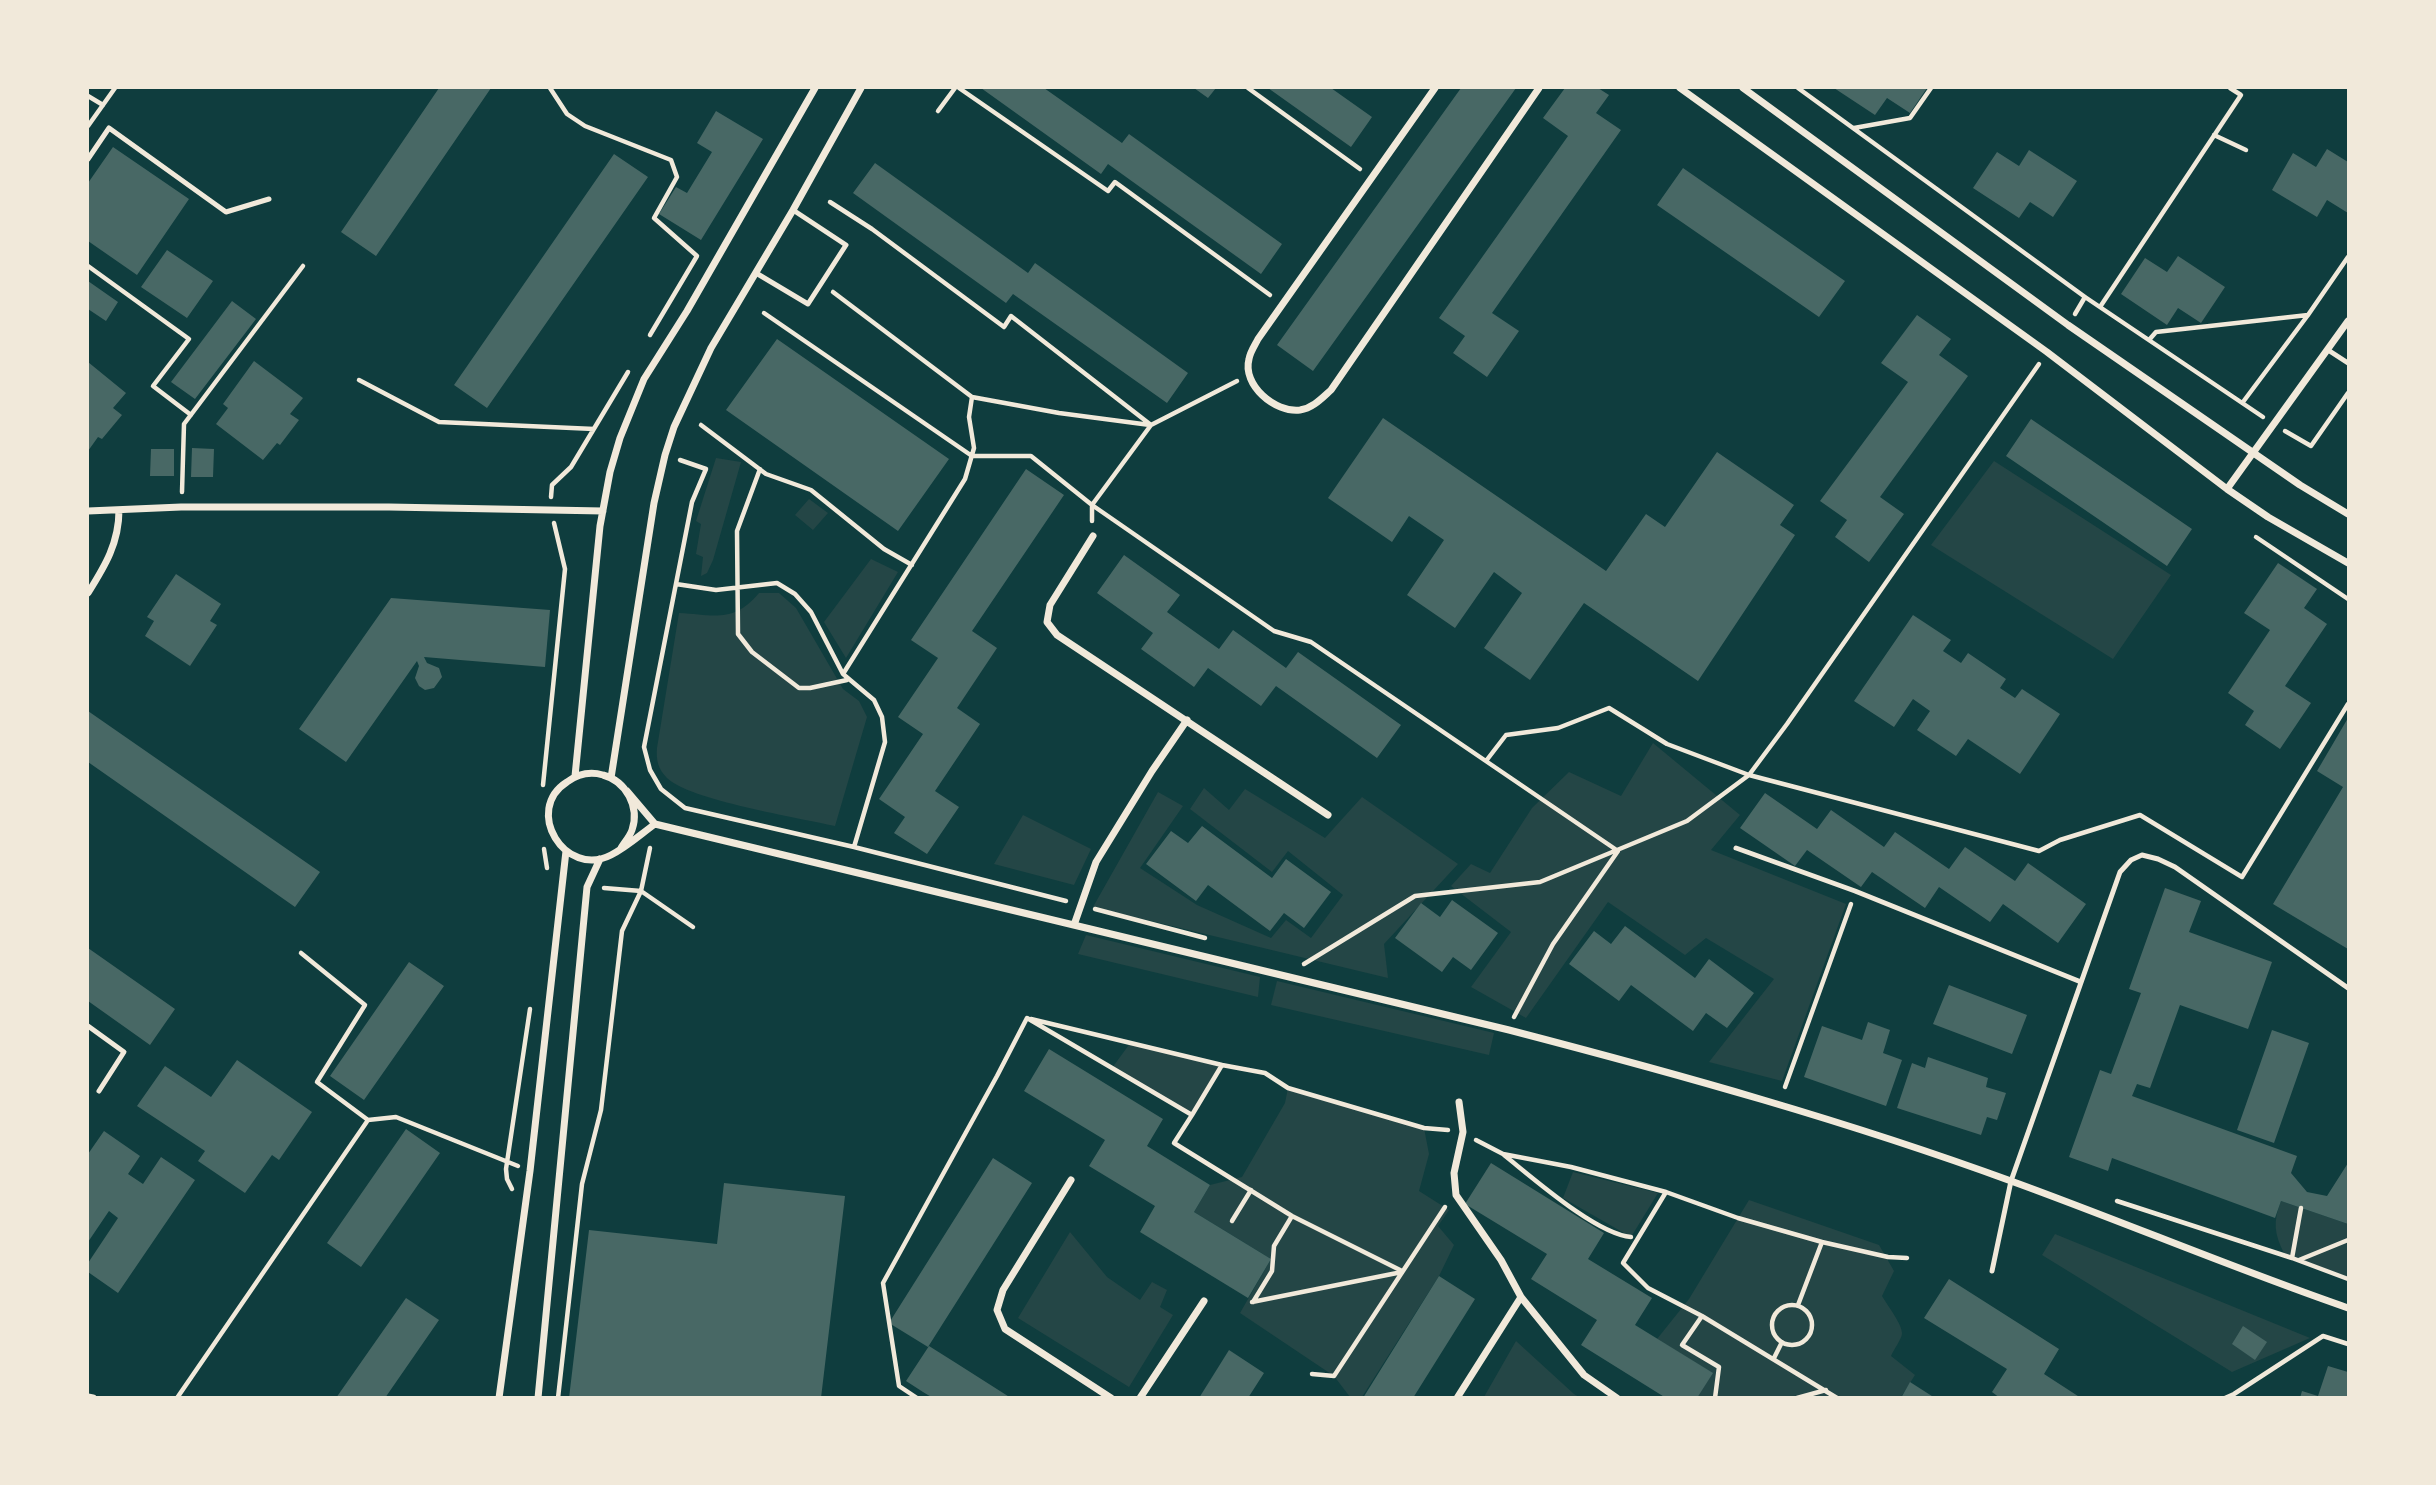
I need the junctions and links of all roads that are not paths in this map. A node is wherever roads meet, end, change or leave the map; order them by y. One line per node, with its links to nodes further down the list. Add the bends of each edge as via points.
1 (816, 88): 18 (street, via 645,379 620,438)
2 (861, 88): 9 (street)
3 (1435, 88): 4 (street, via 1248,359 1249,375 1258,392 1284,409 1309,407 1331,390)
4 (1539, 88)
5 (1681, 88): 15 (street, via 2047,352)
6 (1743, 88): 14 (street, via 2068,325)
7 (88, 159): 8 (lane, via 109,128 226,212)
8 (269, 199)
9 (793, 210): 10 (street); 10 (lane, via 845,245 808,304)
10 (757, 273): 25 (street, via 711,348 665,455)
11 (2348, 321): 12 (street)
12 (2328, 350): 13 (lane); 14 (street)
13 (2348, 363)
14 (2253, 453): 15 (street); 19 (street)
15 (2227, 489): 21 (street)
16 (88, 510): 17 (street)
17 (120, 510): 18 (street, via 389,507); 22 (street, via 113,552)
18 (603, 511): 24 (street)
19 (2348, 514)
20 (1093, 536): 23 (street, via 1050,605 1047,622 1057,635)
21 (2348, 563)
22 (88, 593)
23 (1187, 720): 27 (street); 33 (street, via 1096,862)
24 (575, 776): 25 (street, via 587,773); 31 (street, via 562,784 548,811 555,841)
25 (611, 778): 26 (street)
26 (626, 791): 28 (street); 29 (street, via 634,810 632,831)
27 (1328, 815)
28 (655, 824): 29 (street); 33 (street)
29 (621, 848): 32 (street)
30 (1735, 848): 34 (lane)
31 (566, 851): 32 (street, via 576,857); 47 (street)
32 (600, 859): 48 (street, via 587,887)
33 (1074, 925): 40 (street, via 1622,1059 1779,1104)
34 (2081, 982): 35 (lane, via 2120,872 2142,855 2175,867); 40 (lane)
35 (2348, 988)
36 (88, 1027): 37 (lane, via 124,1052)
37 (99, 1091)
38 (1459, 1102): 42 (street, via 1463,1132 1454,1172 1457,1195)
39 (1071, 1180): 49 (street, via 1003,1290 997,1310 1005,1329)
40 (2011, 1181): 41 (lane); 44 (street)
41 (1992, 1271)
42 (1521, 1297): 51 (street); 52 (street, via 1584,1375)
43 (1203, 1301): 50 (street)
44 (2348, 1307)
45 (88, 1397): 46 (street)
46 (93, 1398)
47 (499, 1398)
48 (538, 1398)
49 (1111, 1398)
50 (1140, 1398)
51 (1457, 1398)
52 (1617, 1398)

